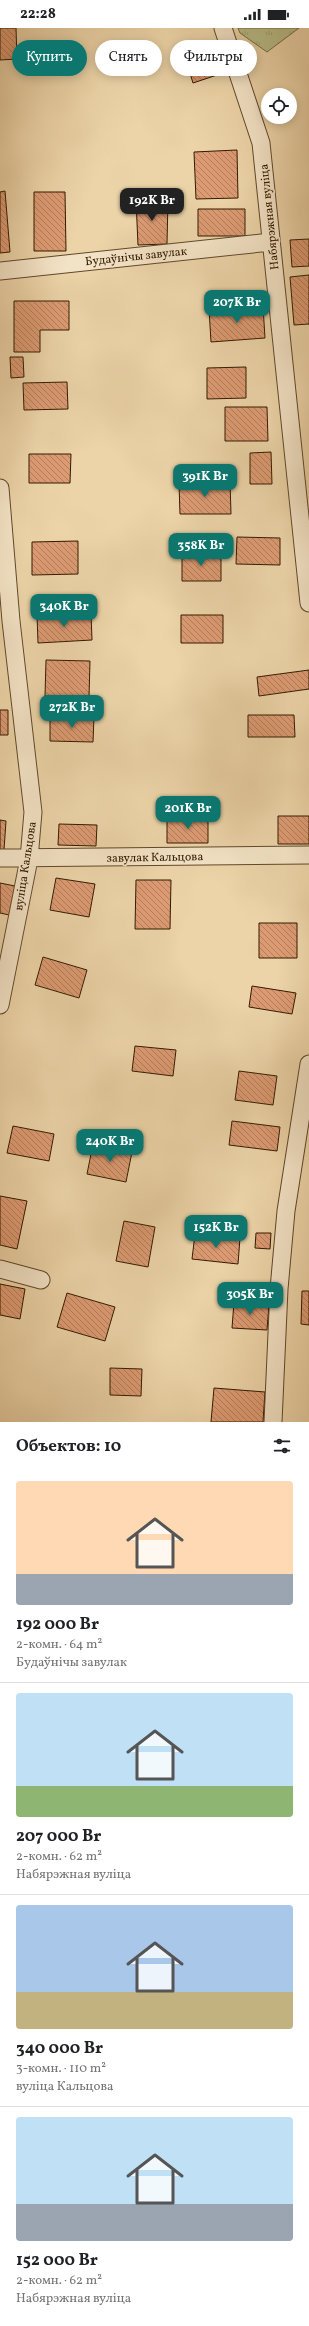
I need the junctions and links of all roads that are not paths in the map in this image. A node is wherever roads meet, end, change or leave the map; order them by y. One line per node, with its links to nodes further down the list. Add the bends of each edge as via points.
1 (223, 28): 2 (street, Набярэжная вуліца, via 261,143)
2 (272, 242): 3 (street, Будаўнічы завулак); 5 (street, Набярэжная вуліца)
3 (0, 271)
4 (0, 488): 8 (street, вуліца Кальцова, via 11,621 34,812)
5 (309, 603)
6 (309, 855): 8 (street, завулак Кальцова)
7 (0, 858): 8 (street, завулак Кальцова)
8 (29, 859): 9 (street, вуліца Кальцова)
9 (0, 1005)
10 (309, 1064): 13 (street, via 286,1210 279,1289)
11 (0, 1269): 12 (street)
12 (40, 1280)
13 (273, 1422)

